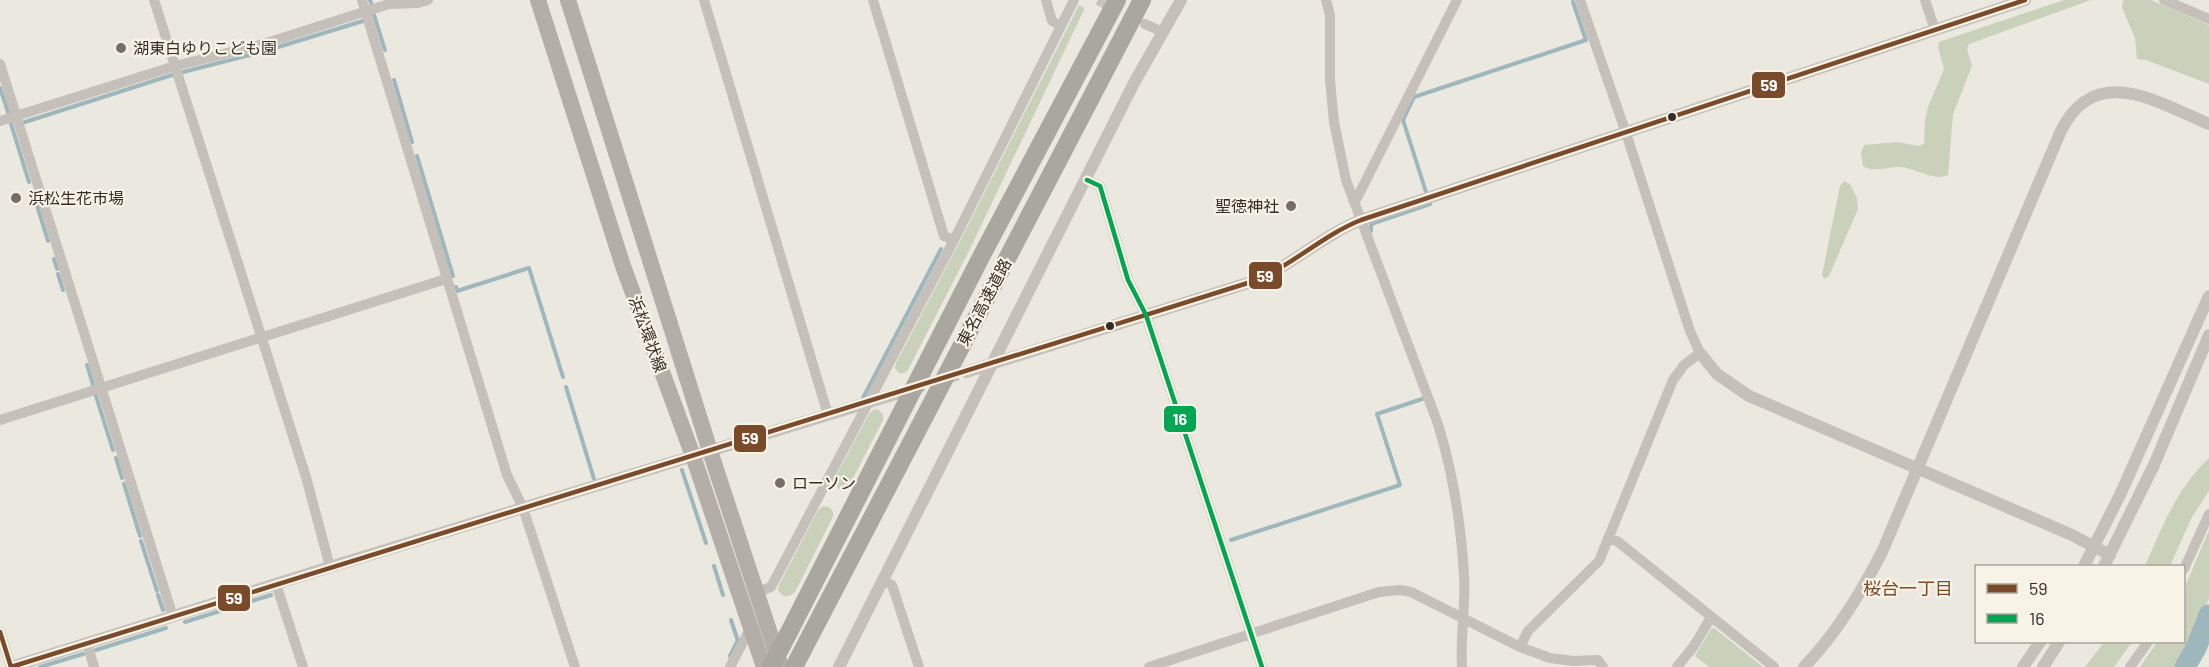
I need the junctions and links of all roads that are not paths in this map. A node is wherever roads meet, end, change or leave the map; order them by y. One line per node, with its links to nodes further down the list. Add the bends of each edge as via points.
1 (154, 0): 28 (street)
2 (362, 0): 21 (street)
3 (428, 0): 21 (street, via 389,4)
4 (538, 0): 52 (main road, 浜松環状線, via 623,266)
5 (568, 0): 51 (main road, 浜松環状線)
6 (704, 0): 49 (street)
7 (873, 0): 36 (street, via 944,236)
8 (1046, 0): 24 (street, via 1052,21)
9 (1074, 0): 24 (street)
10 (1103, 0): 37 (highway)
11 (1117, 0): 37 (highway, 東名高速道路)
12 (1142, 0): 77 (highway, 東名高速道路)
13 (1181, 0): 26 (street)
14 (1326, 0): 34 (street, via 1330,15 1334,122)
15 (1457, 0): 34 (street)
16 (1581, 0): 32 (street)
17 (1925, 0): 25 (street)
18 (2025, 0): 25 (street)
19 (2164, 0): 20 (street)
20 (2183, 4): 22 (street)
21 (366, 12): 28 (street); 38 (street)
22 (2209, 19)
23 (1145, 24): 26 (street)
24 (1061, 26): 36 (street)
25 (1935, 30): 32 (street)
26 (1163, 32): 33 (street)
27 (0, 64): 29 (street)
28 (175, 66): 29 (street); 42 (street)
29 (16, 116): 30 (street); 46 (street)
30 (0, 121)
31 (2209, 124): 53 (street, via 2144,96 2122,91 2089,99 2072,113 2060,133)
32 (1626, 133): 35 (street); 43 (street)
33 (1087, 180): 40 (street, via 1100,186 1128,280); 44 (street)
34 (1353, 200): 35 (street)
35 (1361, 220): 40 (street, via 1321,240 1267,276); 67 (street, via 1438,424 1449,465 1464,576)
36 (954, 240): 48 (street)
37 (982, 255): 84 (highway, 東名高速道路, bridge)
38 (446, 279): 42 (street); 54 (street, via 507,475)
39 (2209, 296): 57 (street)
40 (1146, 315): 44 (street); 71 (street)
41 (2209, 335): 58 (street, via 2154,465)
42 (262, 338): 46 (street); 61 (street)
43 (1700, 353): 53 (street, via 1717,374 1749,396); 56 (street, via 1673,380)
44 (994, 363): 45 (street); 63 (street)
45 (966, 372)
46 (101, 388): 50 (street); 66 (street)
47 (899, 393): 48 (street)
48 (868, 403): 49 (street); 65 (street, via 771,587)
49 (828, 415): 51 (street)
50 (0, 420)
51 (710, 450): 52 (street); 65 (main road, 浜松環状線)
52 (693, 456): 54 (street); 69 (main road, 浜松環状線)
53 (1917, 469): 57 (street); 93 (street, via 1861,591)
54 (523, 508): 61 (street); 81 (street)
55 (2209, 514): 62 (street)
56 (1608, 538): 68 (street, via 1617,541); 76 (street, via 1599,561 1528,631)
57 (2094, 546): 58 (street); 59 (street)
58 (2110, 555): 60 (street)
59 (2085, 565)
60 (2105, 565)
61 (330, 567): 64 (street)
62 (2185, 567)
63 (883, 581): 85 (street); 86 (street, via 892,585)
64 (276, 584): 66 (street); 80 (street)
65 (757, 592): 77 (main road, 浜松環状線)
66 (173, 617): 75 (street)
67 (1462, 617): 71 (street, via 1411,592 1389,590); 76 (street); 89 (street)
68 (1711, 617): 91 (street); 92 (street)
69 (751, 627): 82 (street); 83 (main road, 浜松環状線)
70 (0, 632): 78 (street)
71 (1251, 634): 87 (street); 88 (street)
72 (2039, 643): 94 (street)
73 (2059, 643): 95 (street)
74 (2147, 643): 96 (street)
75 (87, 644): 78 (street); 79 (street)
76 (1520, 647): 90 (street, via 1550,658 1598,660)
77 (791, 665)
78 (11, 667)
79 (94, 667)
80 (303, 667)
81 (575, 667)
82 (730, 667)
83 (764, 667)
84 (771, 667)
85 (839, 667)
86 (919, 667)
87 (1149, 667)
88 (1262, 667)
89 (1462, 667)
90 (1603, 667)
91 (1677, 667)
92 (1774, 667)
93 (1804, 667)
94 (2023, 667)
95 (2043, 667)
96 (2130, 667)

